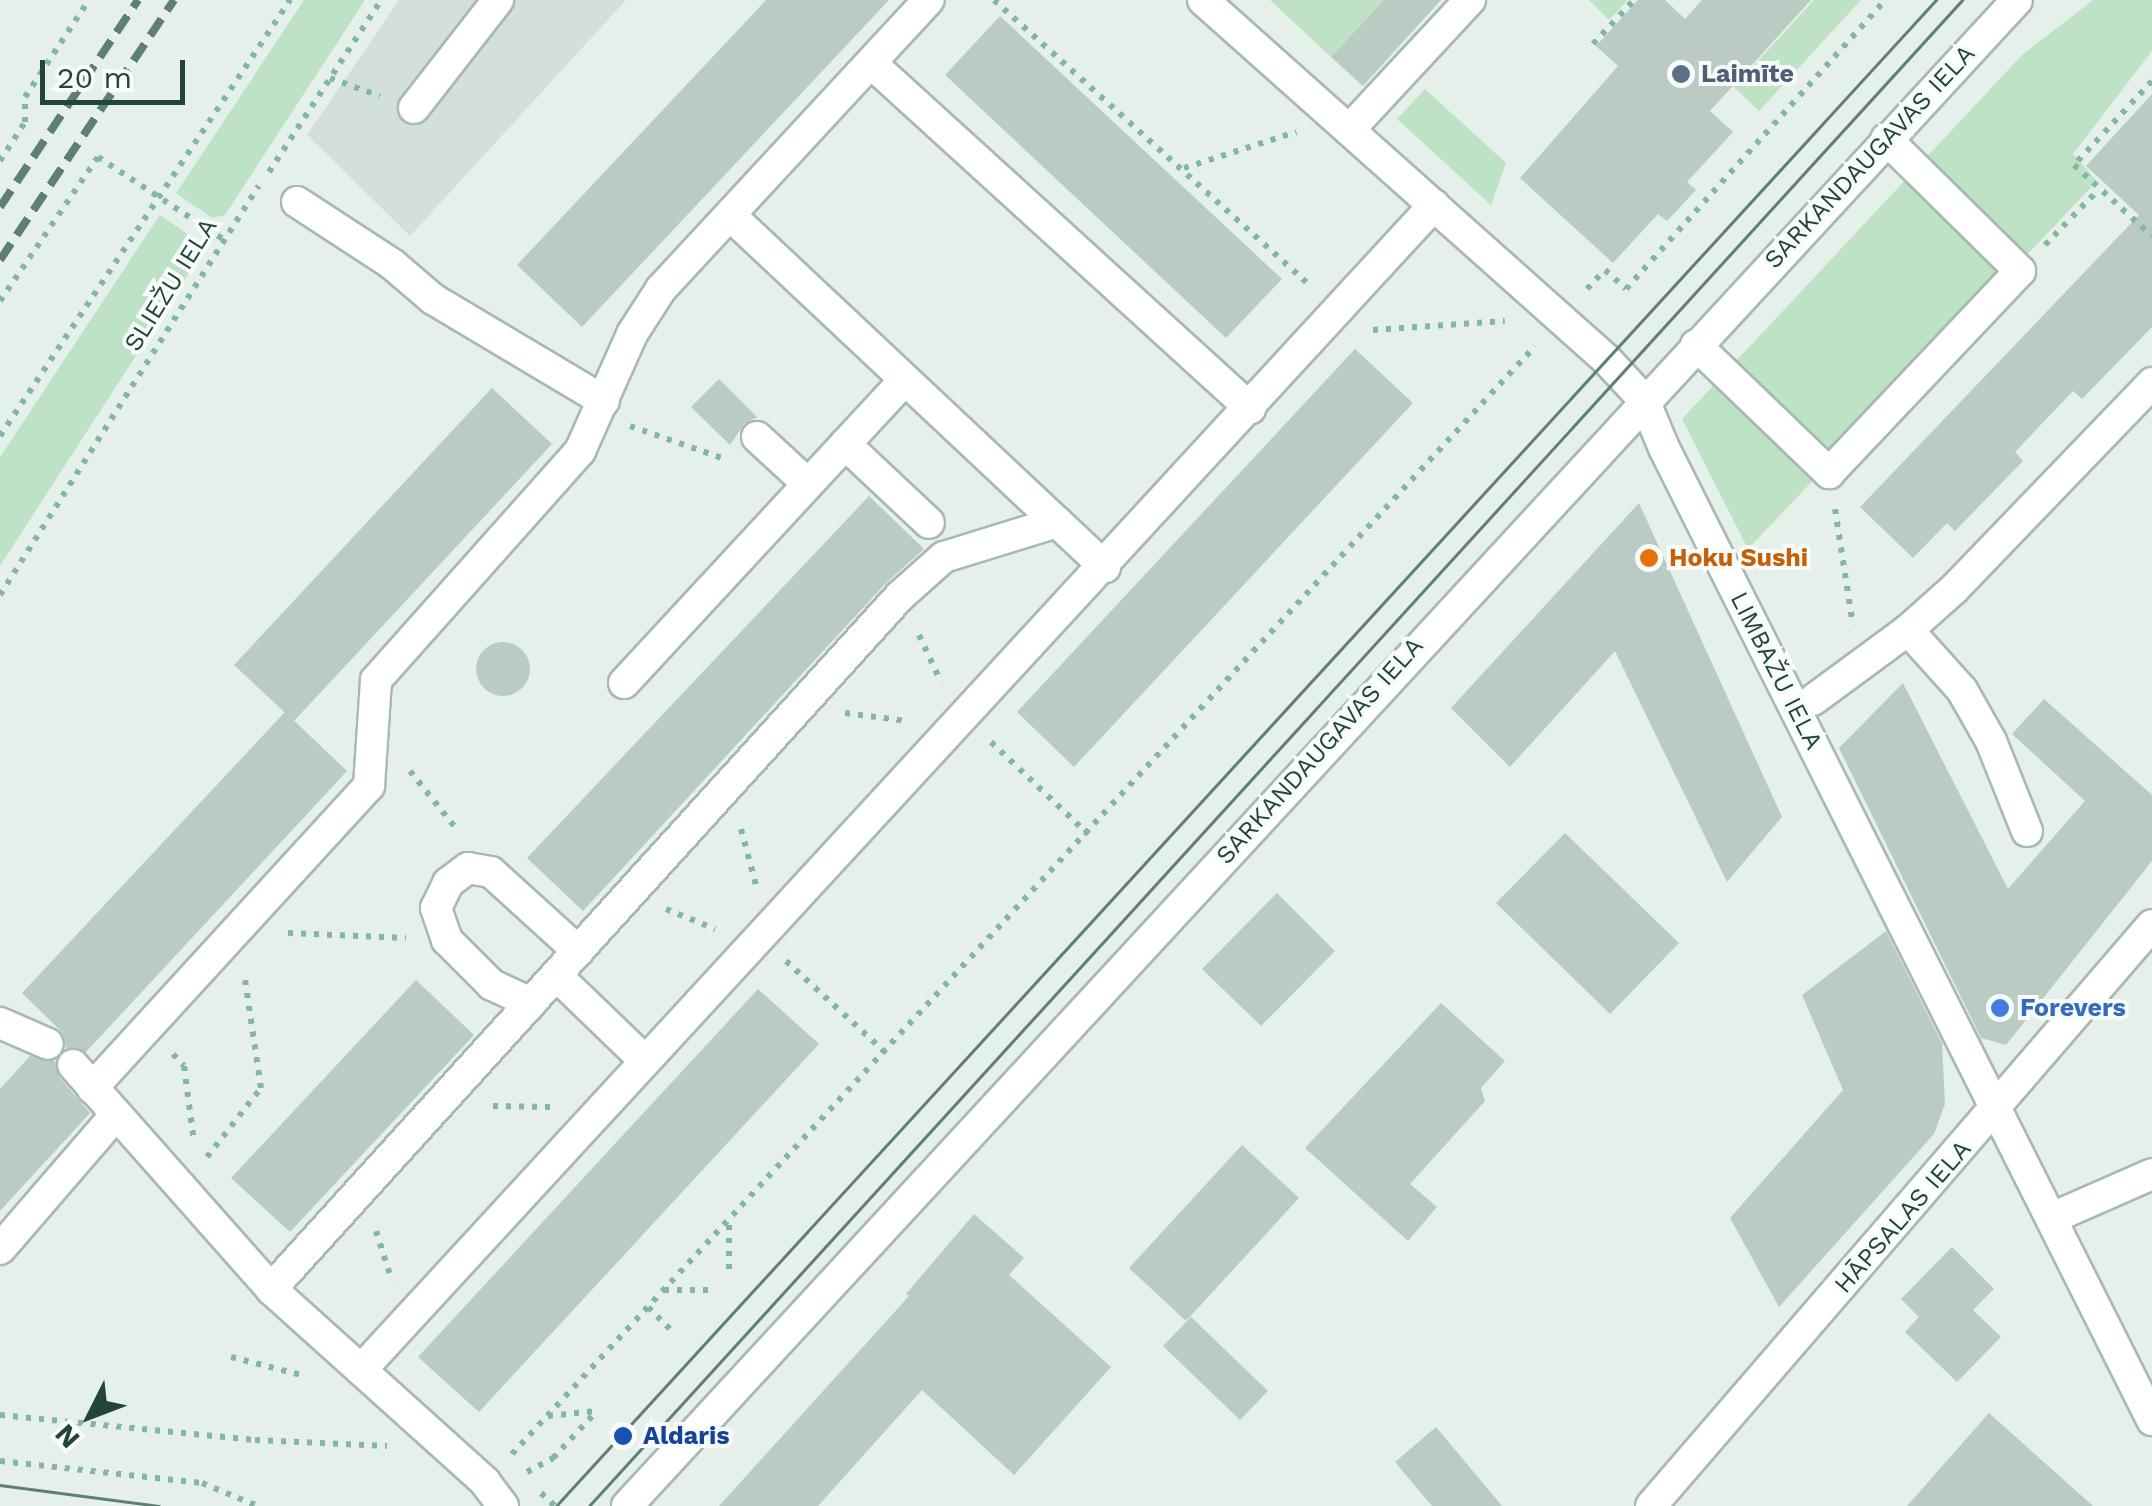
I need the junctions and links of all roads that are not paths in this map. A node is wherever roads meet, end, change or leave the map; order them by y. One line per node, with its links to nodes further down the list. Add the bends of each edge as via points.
1 (498, 0): 7 (street)
2 (929, 0): 6 (street)
3 (1203, 0): 8 (street, LIMBAŽU IELA)
4 (1470, 0): 8 (street)
5 (2017, 0): 9 (street, SARKANDAUGAVAS IELA)
6 (871, 63): 12 (street); 18 (street)
7 (414, 108)
8 (1349, 130): 11 (street, LIMBAŽU IELA)
9 (1886, 140): 13 (street, SARKANDAUGAVAS IELA); 13 (street, via 2020,271 1829,473)
10 (297, 202): 17 (street, via 433,298)
11 (1434, 205): 16 (street, LIMBAŽU IELA); 18 (street)
12 (732, 216): 14 (street); 17 (street, via 661,290 632,334)
13 (1696, 345): 16 (street, SARKANDAUGAVAS IELA)
14 (904, 381): 20 (street); 23 (street)
15 (2152, 382): 25 (street)
16 (1644, 400): 36 (street, LIMBAŽU IELA); 45 (street, SARKANDAUGAVAS IELA)
17 (604, 401): 37 (street, via 580,451 376,680 369,786 147,1027 82,1077)
18 (1250, 408): 24 (street)
19 (757, 437): 21 (street)
20 (844, 444): 21 (street); 22 (street)
21 (808, 484): 26 (street)
22 (929, 522)
23 (1057, 522): 24 (street); 30 (street, via 944,557 900,596)
24 (1105, 567): 35 (street, via 755,931)
25 (1908, 630): 27 (street); 28 (street, via 1962,690)
26 (624, 683)
27 (1813, 700)
28 (2027, 831)
29 (2152, 925): 36 (street, HĀPSALAS IELA)
30 (578, 951): 31 (street); 32 (street, via 491,872 468,868 448,883 436,908 447,940 492,985)
31 (556, 975): 32 (street); 35 (street)
32 (531, 1003): 41 (street)
33 (0, 1023): 34 (street)
34 (48, 1044)
35 (646, 1061): 42 (street, via 405,1320)
36 (1998, 1108): 39 (street, LIMBAŽU IELA); 46 (street, HĀPSALAS IELA)
37 (116, 1116): 40 (street); 41 (street, via 190,1181)
38 (2152, 1174): 39 (street)
39 (2052, 1218): 43 (street, LIMBAŽU IELA)
40 (0, 1249)
41 (271, 1289): 42 (street)
42 (353, 1362): 44 (street)
43 (2152, 1420)
44 (494, 1494)
45 (626, 1506)
46 (1652, 1506)

